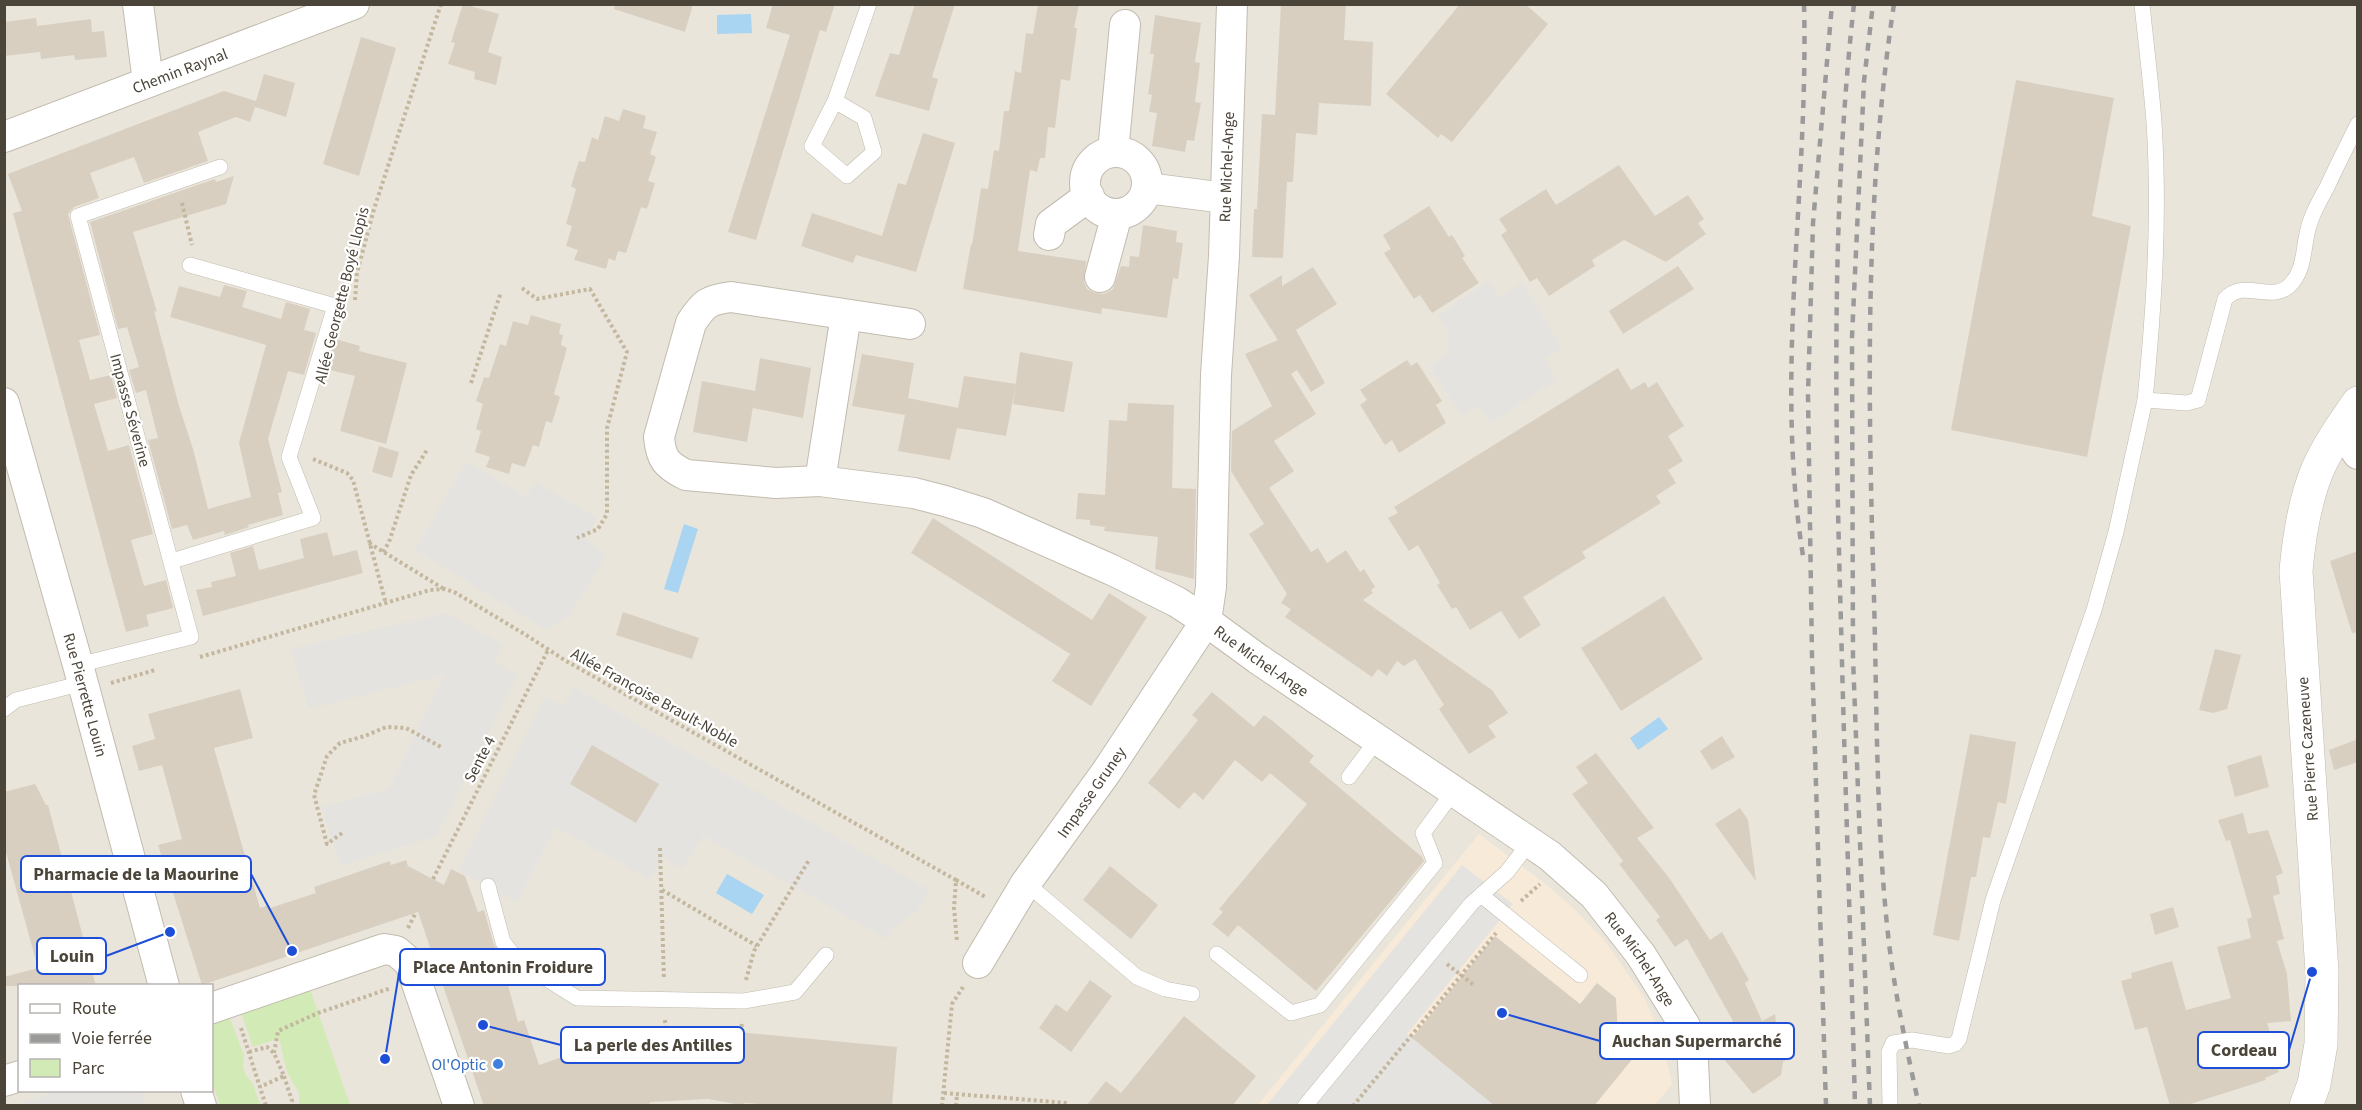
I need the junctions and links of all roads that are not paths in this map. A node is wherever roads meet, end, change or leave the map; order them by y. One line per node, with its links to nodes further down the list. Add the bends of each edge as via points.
1 (138, 4): 7 (street)
2 (354, 4): 7 (street, Chemin Raynal)
3 (869, 4): 8 (lane)
4 (1232, 4): 15 (street, Rue Michel-Ange)
5 (2142, 4): 22 (lane, via 2154,123 2157,243)
6 (1125, 25): 11 (street)
7 (148, 82): 10 (street, Chemin Raynal)
8 (835, 101): 8 (lane, via 812,146 847,176 874,152 864,118)
9 (2358, 124): 22 (lane, via 2310,222 2301,268 2295,279 2273,294 2244,289 2225,299 2198,400)
10 (4, 137)
11 (1113, 152): 13 (street, via 1124,152 1143,166); 14 (street, via 1103,154 1089,168)
12 (219, 166): 27 (lane, Impasse Séverine, via 78,216)
13 (1147, 188): 15 (street); 16 (street, via 1140,203)
14 (1089, 196): 16 (street, via 1100,209); 17 (street, via 1051,224)
15 (1225, 198): 28 (street, Rue Michel-Ange, via 1211,587)
16 (1117, 214): 19 (street)
17 (1049, 235)
18 (190, 265): 27 (lane, via 334,306 290,457 312,518)
19 (1100, 277)
20 (846, 315): 21 (street); 26 (street); 26 (street, via 730,297 711,300 692,322 659,437 661,456 686,476 776,483)
21 (910, 324)
22 (2145, 400): 48 (lane, via 2094,610 1993,900 1959,1039 1949,1046 1912,1040 1893,1043 1889,1052)
23 (4, 404): 29 (street, Rue Pierrette Louin)
24 (2358, 404): 25 (street, Rue Pierre Cazeneuve)
25 (2347, 444): 49 (street, Rue Pierre Cazeneuve, via 2317,471 2305,509 2296,570 2322,972 2321,1044)
26 (820, 481): 28 (street, via 914,493 983,513 1112,570)
27 (172, 561): 29 (lane, Impasse Séverine, via 191,637)
28 (1206, 621): 31 (street, Rue Michel-Ange); 35 (street, Impasse Gruney, via 1107,771)
29 (87, 678): 30 (lane, via 16,700); 42 (street, Rue Pierrette Louin)
30 (4, 709)
31 (1377, 740): 32 (lane); 33 (street, Rue Michel-Ange)
32 (1349, 777)
33 (1454, 791): 34 (street, Rue Michel-Ange); 38 (lane, via 1423,833 1435,863 1320,1005 1291,1013)
34 (1530, 842): 37 (lane, via 1507,872); 47 (street, Rue Michel-Ange, via 1594,895 1641,955 1685,1026 1693,1062)
35 (1026, 883): 40 (street, Impasse Gruney); 43 (lane, via 1137,977 1165,989)
36 (488, 886): 39 (lane, via 503,942 518,961 578,998 744,1001 795,992)
37 (1481, 895): 41 (lane); 46 (lane)
38 (1217, 954)
39 (826, 955)
40 (978, 963)
41 (1580, 975)
42 (164, 984)
43 (1192, 994)
44 (222, 1005): 45 (street, via 384,949 396,951 411,963)
45 (459, 1106)
46 (1305, 1106)
47 (1695, 1106)
48 (1890, 1106)
49 (2307, 1106)

